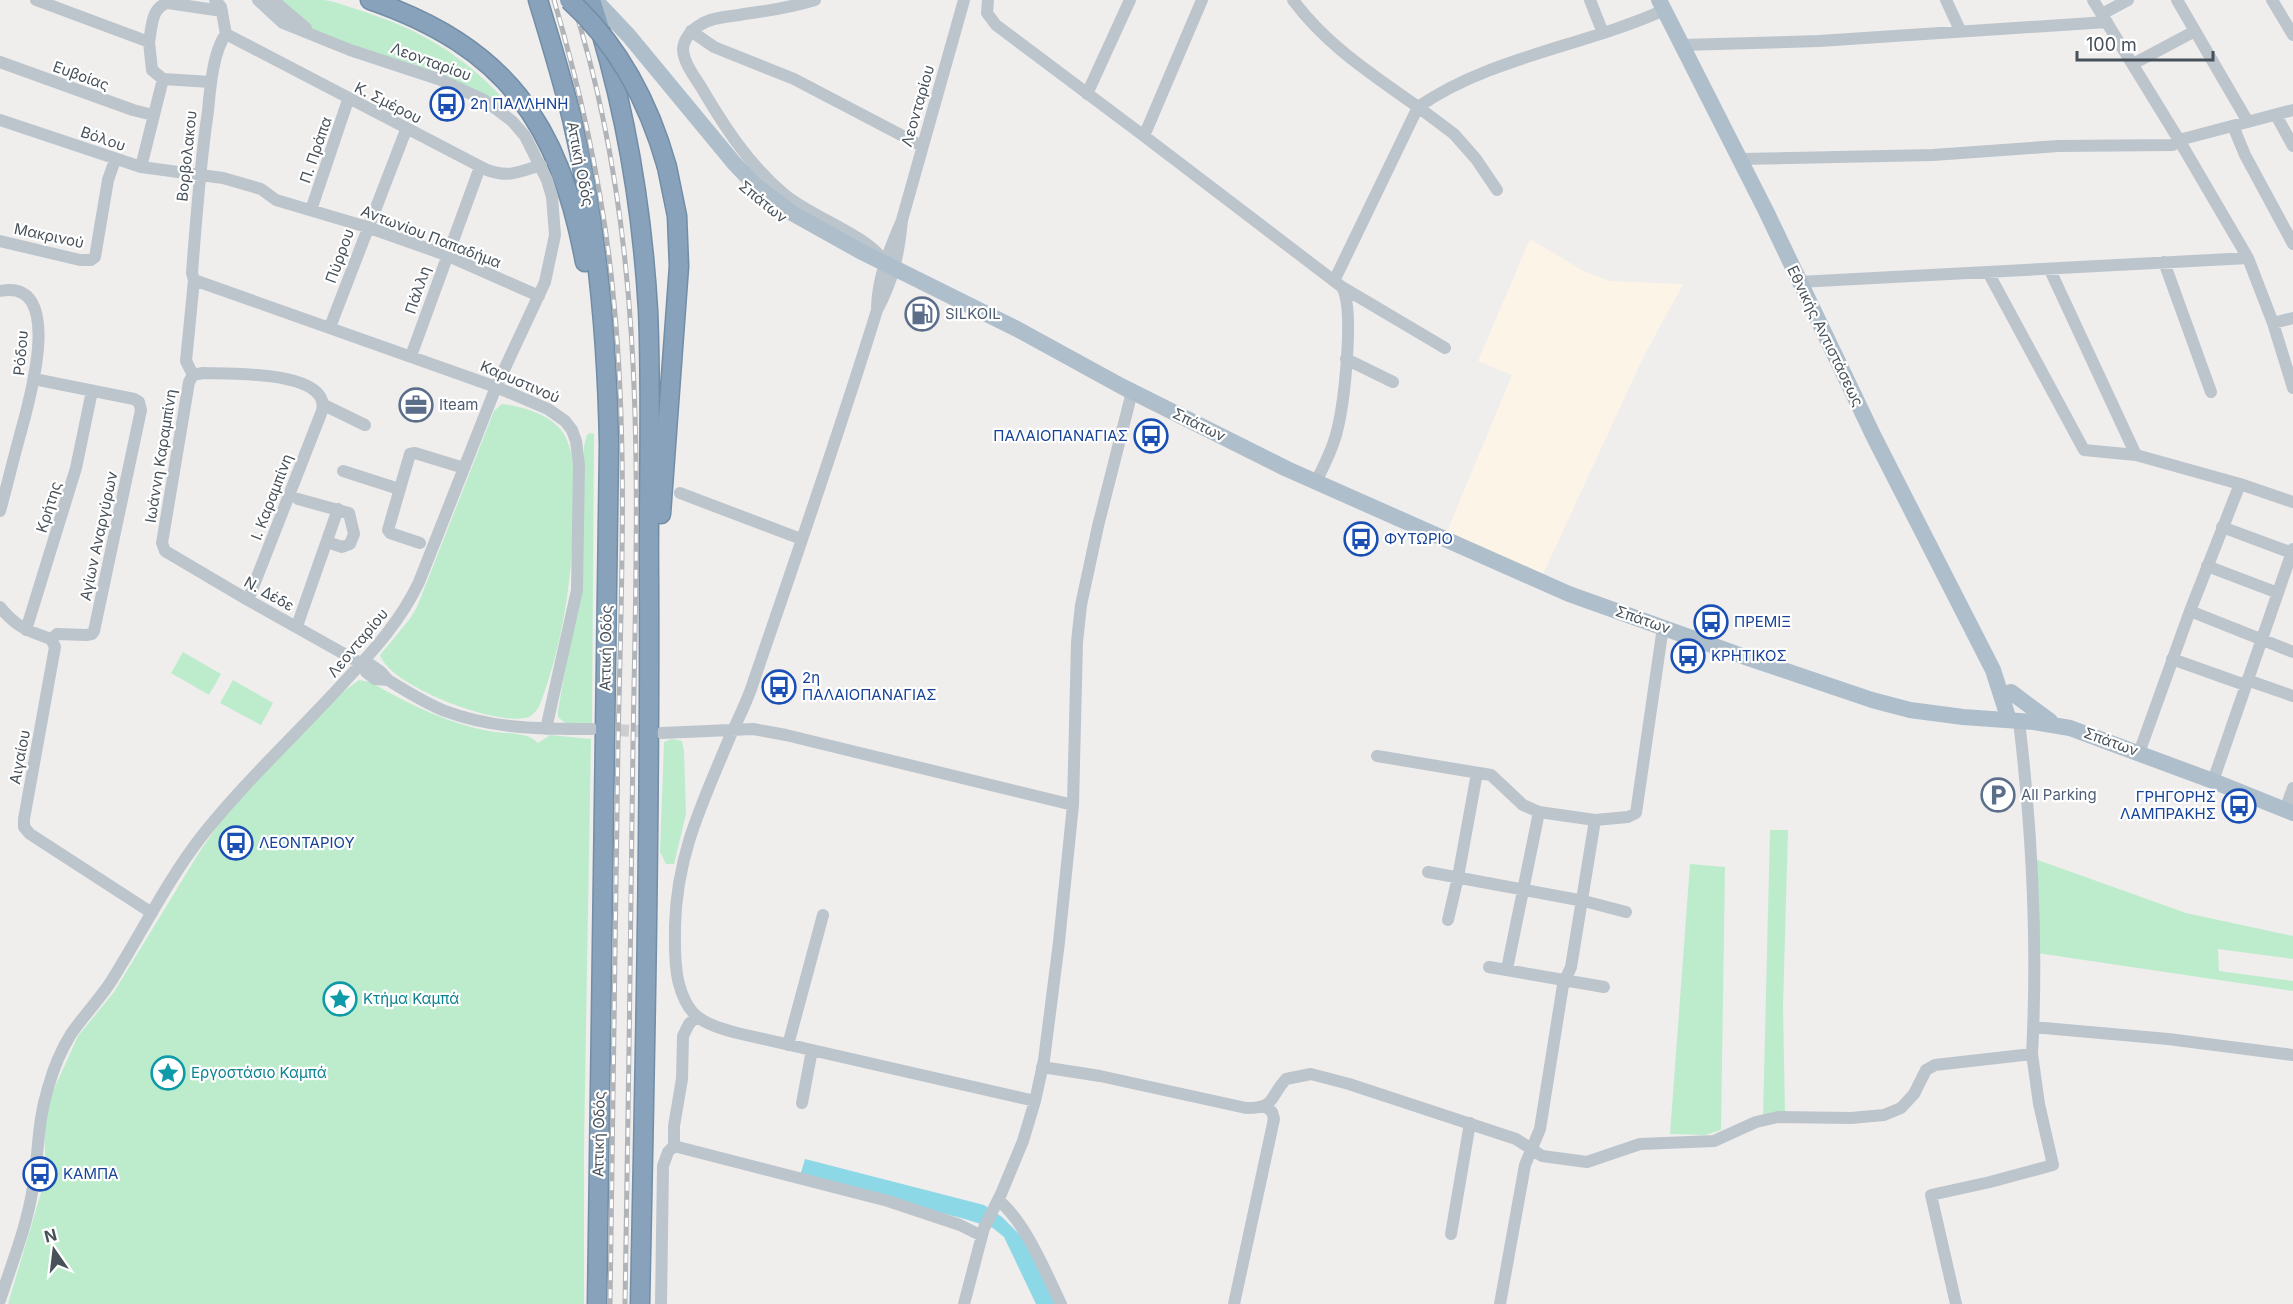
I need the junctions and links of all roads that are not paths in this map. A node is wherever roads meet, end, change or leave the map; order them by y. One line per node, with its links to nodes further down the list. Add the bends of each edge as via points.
1 (36, 0): 30 (street)
2 (258, 0): 23 (street, Λεονταρίου)
3 (273, 0): 23 (street, Λεονταρίου)
4 (370, 0): 92 (highway, via 441,32 487,63 527,107 545,134 570,194 587,274)
5 (538, 0): 92 (highway, Αττική Οδός, via 572,119 596,256 607,376)
6 (569, 0): 121 (highway, bridge, via 605,39 629,74 653,122 677,216 679,266)
7 (815, 0): 25 (street, via 715,19)
8 (964, 0): 48 (street, Λεονταρίου)
9 (988, 0): 36 (street, via 990,20)
10 (1130, 0): 36 (street)
11 (1202, 0): 46 (street)
12 (1293, 0): 38 (street, via 1349,58)
13 (1590, 0): 27 (street)
14 (1946, 0): 24 (street)
15 (2093, 0): 22 (street)
16 (2128, 0): 22 (street)
17 (2177, 0): 26 (street)
18 (2272, 0): 29 (street)
19 (594, 4): 65 (main road, Σπάτων, via 612,16 755,185 792,213); 121 (highway, via 629,150 645,268 650,386)
20 (219, 5): 28 (street); 30 (street, via 162,4 154,15)
21 (1662, 5): 27 (street); 31 (main road, Εθνικής Αντιστάσεως)
22 (2104, 18): 24 (street); 33 (street)
23 (287, 20): 52 (street, Λεονταρίου, via 317,36 441,80 484,100 525,136)
24 (1960, 30): 31 (street, via 1819,41)
25 (691, 31): 48 (street, via 714,47 794,79); 65 (street, via 683,46 684,59 720,120 753,164 786,196 870,245)
26 (2195, 31): 33 (street); 43 (street)
27 (1603, 33): 38 (street, via 1474,76)
28 (226, 34): 35 (street, Βορβολακου); 37 (street, Κ. Σμέρου)
29 (2293, 35)
30 (150, 42): 34 (street, via 152,70)
31 (1682, 45): 50 (main road, Εθνικής Αντιστάσεως)
32 (0, 62): 40 (street, Ευβοίας)
33 (2133, 64): 47 (street)
34 (163, 79): 35 (street); 40 (street)
35 (211, 82): 55 (street, Βορβολακου)
36 (1087, 94): 46 (street)
37 (348, 100): 45 (street, Κ. Σμέρου); 57 (street, Π. Πράπα)
38 (1418, 106): 56 (street, via 1454,134); 69 (street)
39 (2293, 110): 41 (street)
40 (153, 115): 53 (street)
41 (2276, 115): 43 (street); 49 (street)
42 (0, 120): 51 (street, Βόλου)
43 (2248, 122): 44 (street)
44 (2233, 126): 47 (street); 60 (street)
45 (406, 130): 54 (street, Κ. Σμέρου); 58 (street, Πύρρου)
46 (1144, 136): 69 (street)
47 (2179, 140): 50 (street, via 2173,145); 62 (street)
48 (922, 146): 65 (street, Λεονταρίου, via 902,220 890,248)
49 (2293, 146)
50 (1740, 159): 68 (main road, Εθνικής Αντιστάσεως)
51 (116, 160): 53 (street, Βόλου); 59 (street, Μακρινού, via 108,180 95,257 91,260)
52 (540, 165): 54 (street, Κ. Σμέρου, via 510,175); 71 (street, Λεονταρίου, via 552,197 555,235 550,267)
53 (141, 167): 55 (street, Βόλου)
54 (480, 167): 61 (street, Πάλλη)
55 (199, 175): 57 (street, Βόλου, via 261,189 276,200); 67 (street, Βορβολακου, via 192,273)
56 (1497, 190)
57 (311, 210): 58 (street, Αντωνίου Παπαδήμα)
58 (367, 227): 61 (street, Αντωνίου Παπαδήμα); 74 (street, Πύρρου)
59 (0, 241)
60 (2293, 244)
61 (446, 255): 71 (street, Αντωνίου Παπαδήμα); 76 (street, Πάλλη)
62 (2248, 258): 63 (street); 73 (street)
63 (2164, 262): 64 (street); 85 (street)
64 (2050, 270): 66 (street); 88 (street)
65 (889, 271): 83 (main road, Σπάτων, via 1014,339); 101 (street, Λεονταρίου)
66 (1989, 274): 68 (street); 88 (street, via 2084,450)
67 (196, 281): 74 (street, Καρυστινού); 78 (street, Βορβολακου, via 186,361)
68 (1799, 282): 119 (main road, Εθνικής Αντιστάσεως)
69 (1338, 284): 75 (street); 77 (street, via 1346,300)
70 (0, 291): 79 (street, Ρόδου, via 23,293 36,311)
71 (539, 296): 81 (street, Λεονταρίου)
72 (2293, 318): 73 (street)
73 (2273, 323): 82 (street)
74 (330, 327): 76 (street, Καρυστινού)
75 (1445, 348)
76 (411, 356): 81 (street, Καρυστινού)
77 (1346, 358): 80 (street); 91 (street, via 1337,432)
78 (193, 375): 86 (street, via 280,377 316,390); 103 (street, Ιωάννη Καραμπίνη)
79 (34, 379): 84 (street); 99 (street, Ρόδου)
80 (1394, 382)
81 (496, 387): 89 (street, Λεονταρίου); 126 (street, Καρυστινού, via 559,415 572,430 578,452 577,590)
82 (2293, 388)
83 (1126, 389): 91 (main road, Σπάτων); 135 (street, via 1081,605)
84 (92, 391): 113 (street, Κρήτης, via 76,468); 114 (street, Αγίων Αναργύρων, via 139,402 141,410 94,630 86,635 57,634)
85 (2211, 392)
86 (324, 405): 87 (street); 108 (street, Ι. Καραμπίνη)
87 (365, 425)
88 (2136, 454): 93 (street)
89 (464, 468): 94 (street, via 410,454); 118 (street, Λεονταρίου, via 408,606)
90 (342, 471): 94 (street)
91 (1316, 482): 112 (main road, Σπάτων, via 1569,594)
92 (607, 484): 168 (highway, Αττική Οδός)
93 (2240, 484): 97 (street); 100 (street)
94 (399, 489): 104 (street, via 388,530)
95 (680, 493): 101 (street)
96 (298, 499): 98 (street)
97 (2293, 502)
98 (338, 509): 102 (street); 102 (street, via 349,513 354,534 350,544 342,547)
99 (0, 511)
100 (2222, 526): 105 (street); 106 (street)
101 (801, 539): 129 (street, Λεονταρίου, via 750,693)
102 (327, 542): 111 (street)
103 (162, 543): 108 (street, Ν. Δέδε, via 165,551)
104 (420, 543)
105 (2292, 551): 107 (street)
106 (2207, 566): 107 (street); 110 (street)
107 (2278, 593): 115 (street)
108 (248, 600): 111 (street, Ν. Δέδε)
109 (0, 608): 113 (street)
110 (2190, 611): 115 (street); 117 (street)
111 (297, 626): 118 (street, Ν. Δέδε)
112 (1663, 627): 124 (main road, Σπάτων, via 1872,700 1945,715); 138 (street, via 1636,813)
113 (26, 630): 114 (street)
114 (51, 639): 144 (street, Αιγαίου, via 56,647 24,827)
115 (2261, 640): 116 (street); 120 (street)
116 (2293, 652)
117 (2172, 659): 120 (street); 130 (street)
118 (364, 665): 126 (street, Ν. Δέδε, via 375,667 388,680 426,702 464,717 500,726); 144 (street, Λεονταρίου, via 222,810)
119 (1993, 670): 122 (main road, Εθνικής Αντιστάσεως); 124 (main road, Εθνικής Αντιστάσεως)
120 (2246, 683): 123 (street); 133 (street)
121 (650, 686): 169 (highway)
122 (2011, 692): 124 (main road); 125 (main road, Εθνικής Αντιστάσεως)
123 (2293, 696)
124 (2014, 720): 125 (main road, Σπάτων); 152 (street, via 2031,831)
125 (2059, 726): 130 (main road, Σπάτων)
126 (546, 729): 127 (street, Ν. Δέδε)
127 (592, 729)
128 (662, 733): 129 (street, via 691,733 710,738)
129 (732, 734): 135 (street, via 802,738); 151 (street, Λεονταρίου, via 697,814 676,894 677,978 683,998)
130 (2139, 753): 133 (main road, Σπάτων)
131 (1377, 756): 132 (street)
132 (1477, 773): 136 (street, via 1491,775 1523,805); 140 (street)
133 (2213, 781): 137 (main road, Σπάτων)
134 (2293, 788): 137 (street)
135 (1073, 805): 157 (street)
136 (1539, 812): 138 (street); 141 (street)
137 (2289, 812)
138 (1595, 820): 142 (street)
139 (1428, 872): 140 (street)
140 (1458, 877): 141 (street); 146 (street)
141 (1523, 891): 142 (street); 148 (street)
142 (1584, 901): 143 (street); 149 (street)
143 (1626, 912)
144 (152, 913): 167 (street, Λεονταρίου, via 104,993 72,1033 53,1073 38,1127 29,1205)
145 (823, 915): 153 (street)
146 (1448, 920)
147 (1489, 967): 148 (street)
148 (1507, 969): 149 (street)
149 (1566, 980): 150 (street); 163 (street, via 1540,1129)
150 (1604, 987)
151 (697, 1016): 153 (street, via 705,1024); 162 (street, via 683,1036)
152 (2033, 1028): 155 (street); 156 (street, via 2168,1039)
153 (788, 1045): 154 (street)
154 (812, 1050): 158 (street); 159 (street)
155 (2032, 1054): 163 (street, via 1935,1065 1926,1070 1914,1094 1901,1108 1884,1115 1778,1118 1756,1122 1714,1140 1640,1144 1587,1162 1542,1156); 175 (street, via 2053,1165 1931,1195)
156 (2293, 1055)
157 (1042, 1067): 158 (street); 160 (street, via 1246,1108)
158 (1035, 1101): 164 (street, via 1023,1141)
159 (802, 1103)
160 (1265, 1106): 161 (street, via 1286,1079 1311,1074); 173 (street, via 1274,1119)
161 (1470, 1124): 163 (street); 166 (street)
162 (674, 1146): 165 (street, via 888,1201); 170 (street, via 663,1166)
163 (1531, 1147): 174 (street)
164 (996, 1203): 165 (street); 172 (street, via 1007,1207 1018,1222)
165 (983, 1232): 171 (street)
166 (1451, 1234)
167 (0, 1300)
168 (597, 1304)
169 (640, 1304)
170 (661, 1304)
171 (964, 1304)
172 (1060, 1304)
173 (1234, 1304)
174 (1500, 1304)
175 (1956, 1304)

